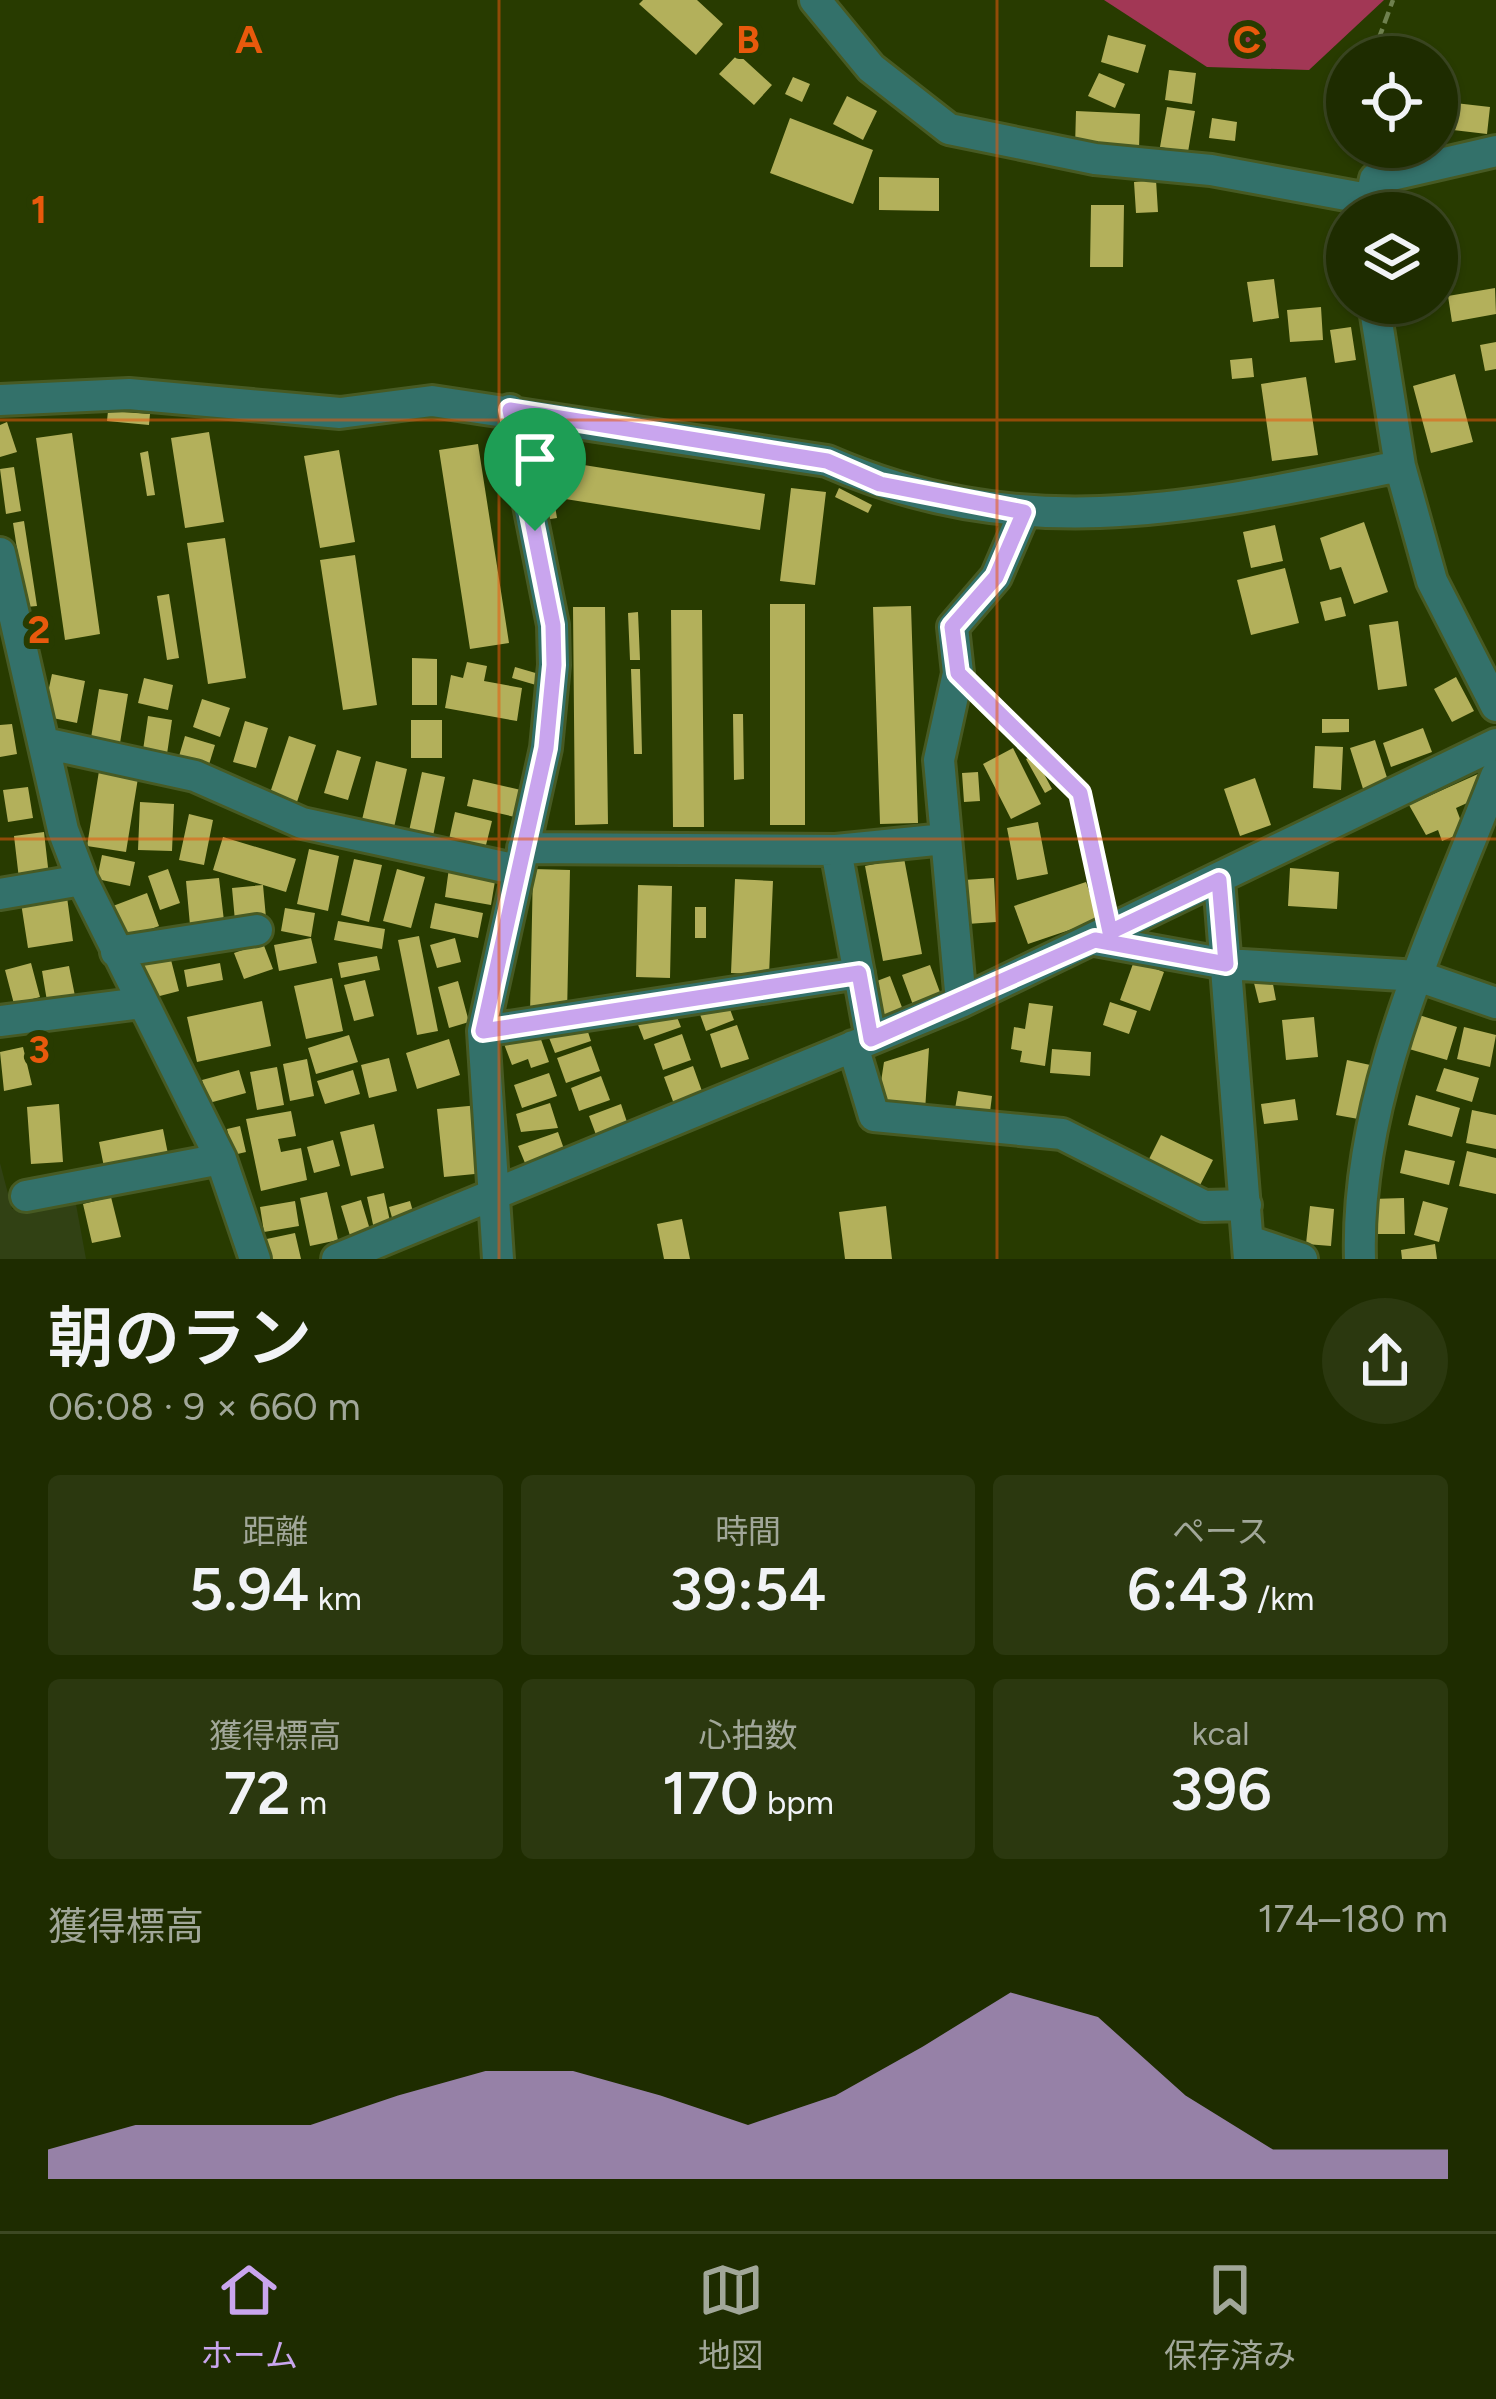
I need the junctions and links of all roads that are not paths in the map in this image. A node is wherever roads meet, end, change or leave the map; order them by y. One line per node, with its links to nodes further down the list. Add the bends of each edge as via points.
1 (815, 0): 4 (street, via 871,68 949,129)
2 (1496, 151): 3 (street, via 1375,179)
3 (1372, 192)
4 (1326, 196)
5 (1377, 324): 8 (street)
6 (0, 400): 7 (street, via 128,394 340,413 432,401)
7 (510, 410): 9 (street, via 827,461 880,484); 17 (street, via 554,665 546,748)
8 (1400, 466): 9 (street, via 1217,503 1110,516); 11 (street, via 1432,581)
9 (1024, 512): 15 (street, via 996,577 952,627 958,673 939,760)
10 (0, 553): 12 (street)
11 (1496, 706)
12 (44, 743): 17 (street, via 195,776 302,823); 18 (street)
13 (1496, 744): 19 (street)
14 (1496, 776): 26 (street)
15 (945, 839): 16 (street); 27 (street)
16 (836, 850): 17 (street); 25 (street)
17 (520, 859): 31 (street)
18 (82, 880): 20 (street); 23 (street)
19 (1219, 880): 22 (street); 24 (street)
20 (0, 894)
21 (257, 930): 23 (street)
22 (1102, 936): 24 (street); 27 (street)
23 (116, 952): 28 (street)
24 (1226, 964): 26 (street); 36 (street)
25 (859, 973): 31 (street); 32 (street)
26 (1418, 976): 29 (street); 42 (street, via 1358,1198)
27 (961, 1002): 32 (street)
28 (141, 1003): 30 (street); 33 (street)
29 (1496, 1003)
30 (0, 1021)
31 (483, 1031): 34 (street)
32 (862, 1043): 34 (street); 36 (street, via 874,1116 1062,1134 1204,1206)
33 (220, 1160): 35 (street); 38 (street)
34 (498, 1193): 39 (street); 40 (street)
35 (26, 1196)
36 (1246, 1204): 37 (street)
37 (1249, 1250): 41 (street)
38 (255, 1259)
39 (338, 1259)
40 (498, 1259)
41 (1302, 1259)
42 (1360, 1259)

